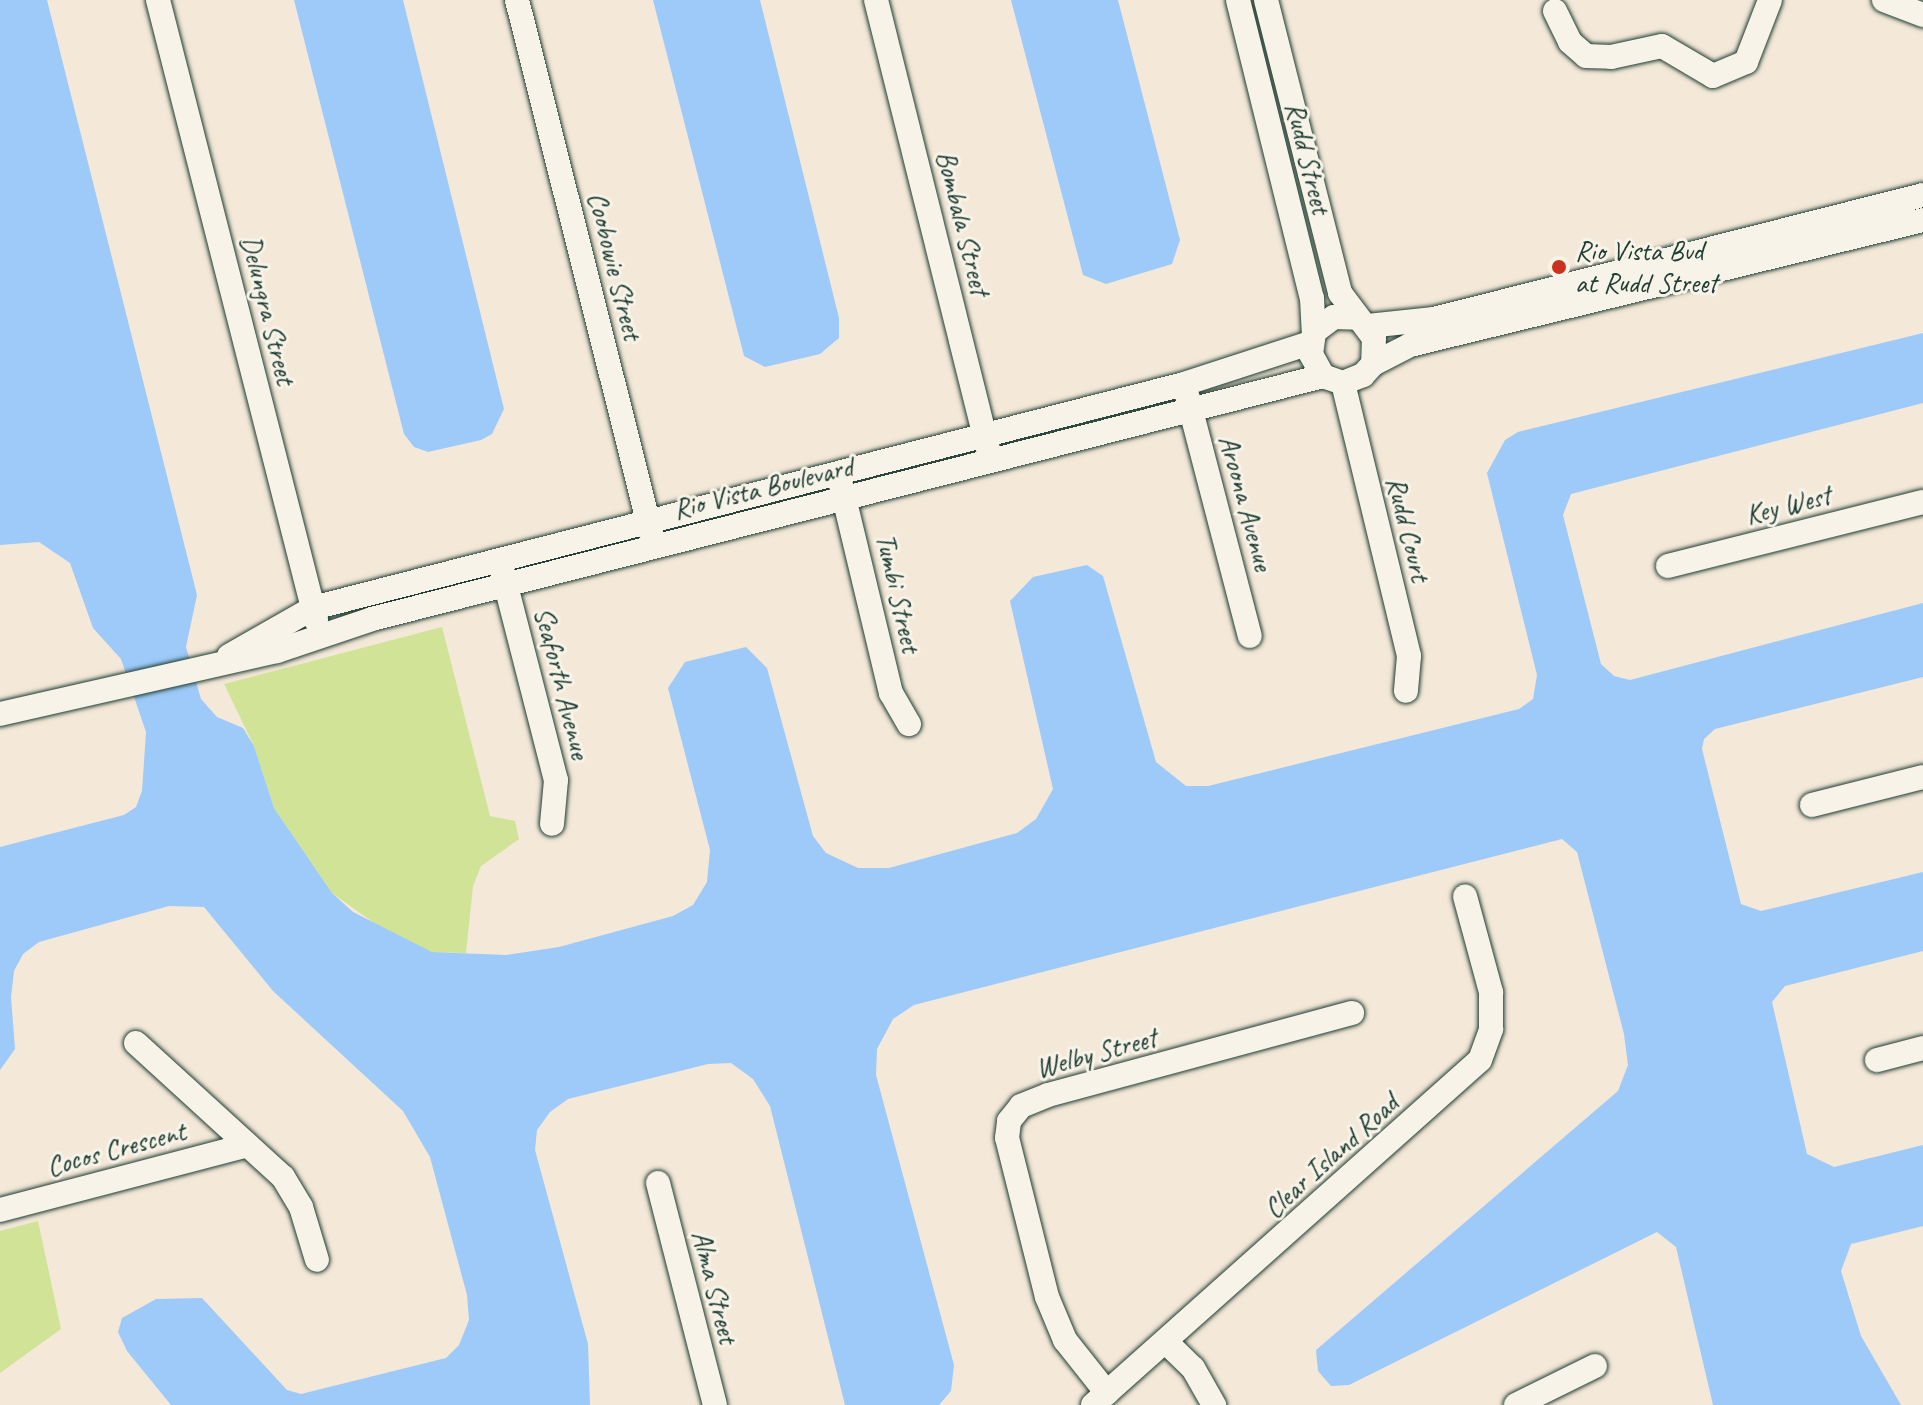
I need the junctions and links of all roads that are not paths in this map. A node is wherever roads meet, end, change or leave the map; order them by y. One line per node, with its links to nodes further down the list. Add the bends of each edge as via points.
1 (158, 0): 29 (street, Delungra Street)
2 (517, 0): 24 (street, Coobowie Street)
3 (876, 0): 19 (street, Bombala Street)
4 (1238, 0): 14 (street, Rudd Street, via 1312,298)
5 (1266, 0): 13 (street, Rudd Street, via 1340,293)
6 (1770, 0): 8 (street, via 1746,62 1713,76 1662,46 1611,57 1586,56 1570,42)
7 (1884, 0): 9 (street)
8 (1555, 11)
9 (1923, 15)
10 (1923, 195): 12 (street)
11 (1923, 220): 12 (street)
12 (1862, 223): 13 (street, via 1434,319); 15 (street, via 1410,345)
13 (1363, 322): 14 (street, via 1334,317); 15 (street, via 1374,338)
14 (1312, 337): 16 (street); 17 (street, Rio Vista Boulevard)
15 (1373, 364): 16 (street, via 1363,375)
16 (1333, 379): 18 (street, Rio Vista Boulevard); 33 (street, Rudd Court, via 1409,656)
17 (1184, 384): 18 (street, Aroona Avenue); 19 (street, Rio Vista Boulevard)
18 (1191, 411): 20 (street, Rio Vista Boulevard); 31 (street, Aroona Avenue)
19 (985, 435): 20 (street, Bombala Street); 21 (street, Rio Vista Boulevard)
20 (992, 460): 22 (street, Rio Vista Boulevard)
21 (837, 472): 22 (street, Tumbi Street); 24 (street, Rio Vista Boulevard)
22 (845, 498): 25 (street, Rio Vista Boulevard); 35 (street, Tumbi Street, via 891,693)
23 (1923, 502): 27 (street, Key West)
24 (648, 520): 25 (street, Coobowie Street); 26 (street, Rio Vista Boulevard)
25 (655, 547): 28 (street, Rio Vista Boulevard)
26 (499, 558): 28 (street, Seaforth Avenue); 29 (street, Rio Vista Boulevard)
27 (1668, 566)
28 (506, 585): 30 (street, Rio Vista Boulevard); 38 (street, Seaforth Avenue, via 556,780)
29 (313, 608): 30 (street, Delungra Street); 32 (street, Rio Vista Boulevard)
30 (320, 634): 32 (street, Rio Vista Boulevard, via 277,651)
31 (1250, 636)
32 (218, 663): 34 (street, Rio Vista Boulevard)
33 (1406, 691)
34 (2, 712)
35 (909, 724)
36 (1923, 777): 37 (street)
37 (1812, 805)
38 (552, 824)
39 (1465, 896): 48 (street, Clear Island Road, via 1492,1002 1491,1029 1480,1060)
40 (1352, 1013): 50 (street, Welby Street, via 1048,1095 1021,1106 1009,1121 1009,1151 1047,1297)
41 (136, 1043): 44 (street, Cocos Crescent)
42 (1923, 1048): 43 (street)
43 (1877, 1060)
44 (248, 1145): 46 (street, Cocos Crescent); 47 (street, Cocos Crescent, via 283,1177 301,1207)
45 (658, 1183): 51 (street, Alma Street)
46 (0, 1210)
47 (317, 1260)
48 (1167, 1343): 50 (street, Clear Island Road); 52 (street, via 1193,1368)
49 (1595, 1366): 53 (street)
50 (1100, 1399)
51 (715, 1405)
52 (1214, 1405)
53 (1516, 1405)

